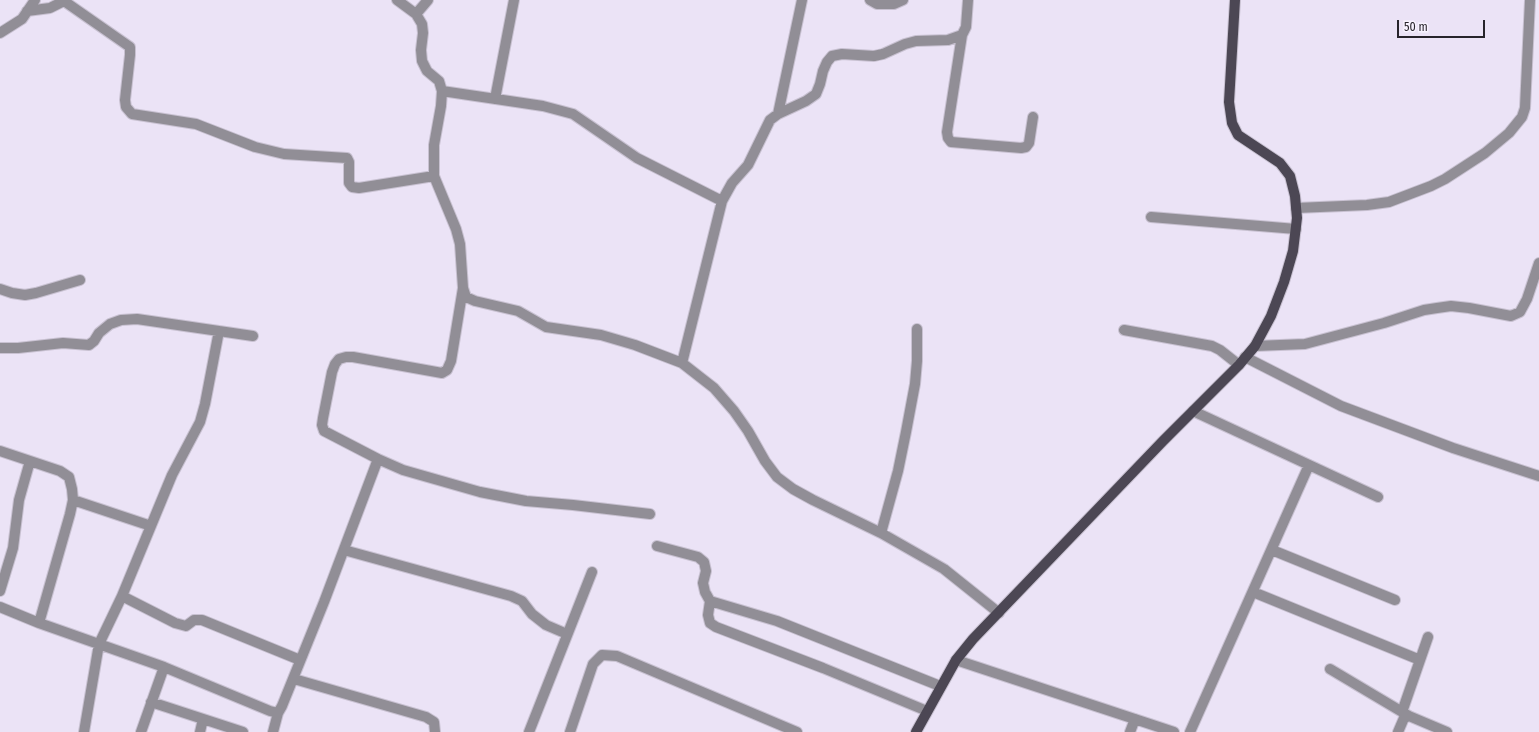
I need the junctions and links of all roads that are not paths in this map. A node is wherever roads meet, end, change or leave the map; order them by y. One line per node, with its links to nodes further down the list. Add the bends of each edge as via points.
1 (35, 0): 12 (street)
2 (65, 0): 12 (street, via 50,8); 20 (street, via 130,47 125,100 126,107 132,114 196,124 255,147 284,154 347,158 349,183 352,187)
3 (397, 0): 13 (street)
4 (428, 0): 13 (street)
5 (514, 0): 17 (street)
6 (802, 0): 18 (street)
7 (870, 0): 8 (street, via 877,4 894,4)
8 (903, 0)
9 (968, 0): 15 (street, via 966,27)
10 (1235, 0): 22 (main road, via 1229,102 1232,123 1238,135 1280,163 1290,176)
11 (1530, 0): 22 (street, via 1525,108 1522,117 1509,133 1485,153 1450,176 1393,200 1372,204)
12 (27, 11): 14 (street, via 22,19)
13 (416, 14): 16 (street, via 422,24 422,61 427,71 439,81)
14 (0, 33)
15 (962, 35): 18 (street, via 948,40 916,41 874,56 832,56 823,71 816,94); 19 (street, via 947,132 951,142 1026,147)
16 (442, 91): 17 (street); 20 (street, via 434,145)
17 (495, 99): 21 (street, via 543,106 573,114 638,158)
18 (778, 114): 21 (street, via 770,120 748,165 732,183)
19 (1033, 117)
20 (434, 176): 27 (street, via 456,228 460,244)
21 (722, 201): 36 (street)
22 (1296, 208): 24 (main road)
23 (1151, 217): 24 (street)
24 (1296, 229): 33 (main road, via 1284,282 1271,316)
25 (1539, 263): 33 (street, via 1520,312 1510,316 1451,306 1424,310 1305,344)
26 (80, 280): 28 (street, via 25,295)
27 (463, 288): 36 (street, via 466,297 518,311 546,327 601,335); 40 (street, via 451,361 447,370 442,372 353,357 339,359 335,364 323,418 324,431)
28 (0, 289)
29 (917, 329): 48 (street, via 915,384 908,426)
30 (1124, 330): 37 (street, via 1212,346)
31 (218, 331): 32 (street); 34 (street, via 136,319 121,320 110,324 89,345 63,343); 47 (street, via 200,422 180,459)
32 (253, 336)
33 (1255, 346): 35 (main road)
34 (0, 348)
35 (1245, 357): 37 (main road); 43 (street, via 1341,406 1452,448)
36 (682, 363): 48 (street, via 714,388 734,410 765,461 778,477 793,489)
37 (1238, 365): 38 (main road)
38 (1193, 411): 42 (street); 59 (main road)
39 (0, 451): 41 (street)
40 (378, 459): 46 (street, via 419,475 501,497); 50 (street)
41 (30, 461): 45 (street, via 60,471 69,477); 53 (street, via 19,500 13,548)
42 (1309, 465): 44 (street); 51 (street)
43 (1539, 476)
44 (1378, 497)
45 (73, 500): 47 (street); 60 (street)
46 (650, 514)
47 (151, 526): 55 (street)
48 (881, 534): 59 (street, via 944,569)
49 (657, 546): 57 (street, via 698,557 704,562 706,570 703,583)
50 (344, 550): 61 (street, via 511,596 522,601 532,614 546,625); 64 (street)
51 (1272, 550): 54 (street); 56 (street)
52 (592, 572): 61 (street)
53 (0, 591)
54 (1253, 592): 66 (street); 89 (street)
55 (122, 596): 63 (street); 64 (street, via 181,626 186,626 194,620 202,620)
56 (1395, 600)
57 (710, 601): 70 (street, via 777,621); 72 (street, via 708,615 710,622 716,627)
58 (0, 608): 60 (street)
59 (999, 613): 65 (main road)
60 (39, 623): 63 (street)
61 (567, 634): 83 (street)
62 (1428, 637): 66 (street)
63 (99, 644): 67 (street); 77 (street)
64 (300, 660): 69 (street)
65 (956, 660): 70 (main road); 76 (street)
66 (1420, 660): 74 (street)
67 (164, 667): 71 (street); 73 (street)
68 (1330, 669): 74 (street)
69 (294, 678): 73 (street); 82 (street, via 426,717 434,722)
70 (940, 686): 72 (main road)
71 (151, 702): 75 (street); 78 (street)
72 (927, 711): 86 (main road)
73 (278, 713): 81 (street)
74 (1405, 714): 90 (street); 91 (street)
75 (203, 719): 79 (street); 80 (street)
76 (1135, 719): 87 (street); 88 (street)
77 (84, 732)
78 (141, 732)
79 (200, 732)
80 (243, 732)
81 (273, 732)
82 (435, 732)
83 (529, 732)
84 (570, 732): 85 (street, via 593,664 602,655 617,656)
85 (797, 732)
86 (916, 732)
87 (1130, 732)
88 (1174, 732)
89 (1191, 732)
90 (1398, 732)
91 (1447, 732)

